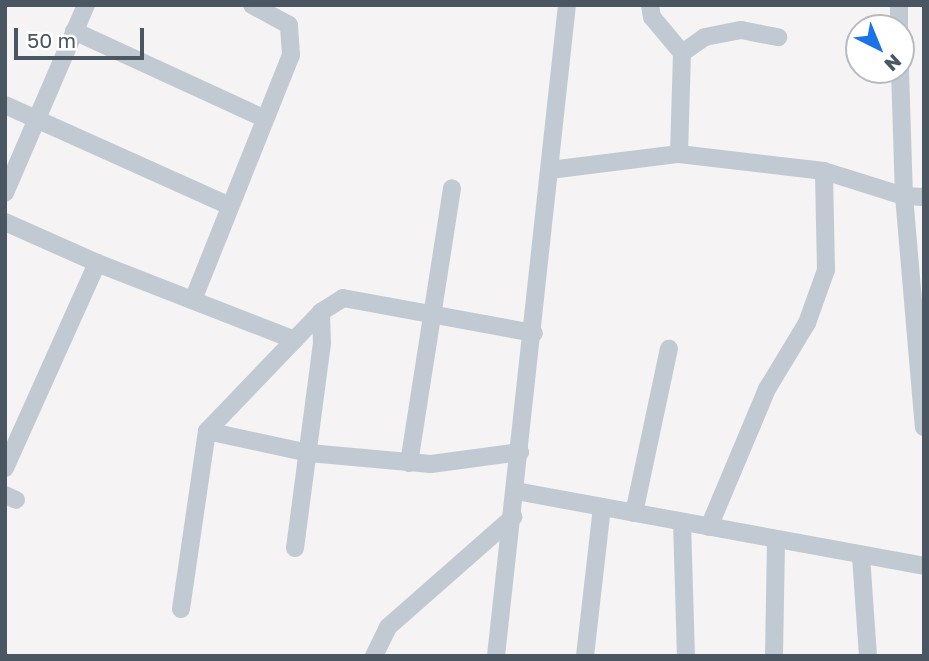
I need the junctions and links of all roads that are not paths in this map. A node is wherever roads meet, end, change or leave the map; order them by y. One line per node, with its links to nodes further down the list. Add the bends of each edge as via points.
1 (86, 5): 5 (street)
2 (253, 5): 10 (street, via 284,19 293,35 292,55)
3 (567, 5): 13 (street)
4 (650, 5): 7 (street, via 652,17)
5 (74, 32): 10 (street); 11 (street)
6 (778, 37): 7 (street, via 729,32 705,37)
7 (682, 54): 12 (street)
8 (900, 84): 17 (street)
9 (5, 104): 11 (street)
10 (265, 118): 19 (street)
11 (36, 119): 16 (street); 19 (street)
12 (679, 154): 13 (street); 14 (street)
13 (550, 170): 25 (street)
14 (824, 172): 17 (street); 39 (street, via 826,270 807,323 766,389)
15 (452, 188): 24 (street)
16 (5, 193)
17 (904, 196): 18 (street); 28 (street)
18 (924, 197)
19 (228, 205): 22 (street)
20 (5, 222): 21 (street)
21 (97, 263): 22 (street); 33 (street)
22 (193, 300): 26 (street)
23 (321, 312): 24 (street, via 343,298); 26 (street); 30 (street)
24 (431, 314): 25 (street); 32 (street)
25 (534, 333): 31 (street)
26 (295, 340): 29 (street)
27 (669, 349): 36 (street)
28 (924, 427)
29 (207, 431): 30 (street); 44 (street)
30 (309, 453): 32 (street); 41 (street)
31 (520, 453): 32 (street); 34 (street)
32 (409, 463)
33 (5, 468)
34 (516, 491): 35 (street); 37 (street)
35 (602, 507): 36 (street); 47 (street)
36 (634, 513): 38 (street)
37 (513, 517): 45 (street, via 388,627); 46 (street)
38 (682, 522): 39 (street); 48 (street)
39 (709, 527): 40 (street)
40 (776, 540): 42 (street); 49 (street)
41 (295, 548)
42 (861, 556): 43 (street); 50 (street)
43 (924, 566)
44 (181, 609)
45 (374, 656)
46 (496, 656)
47 (585, 656)
48 (686, 656)
49 (775, 656)
50 (868, 656)

